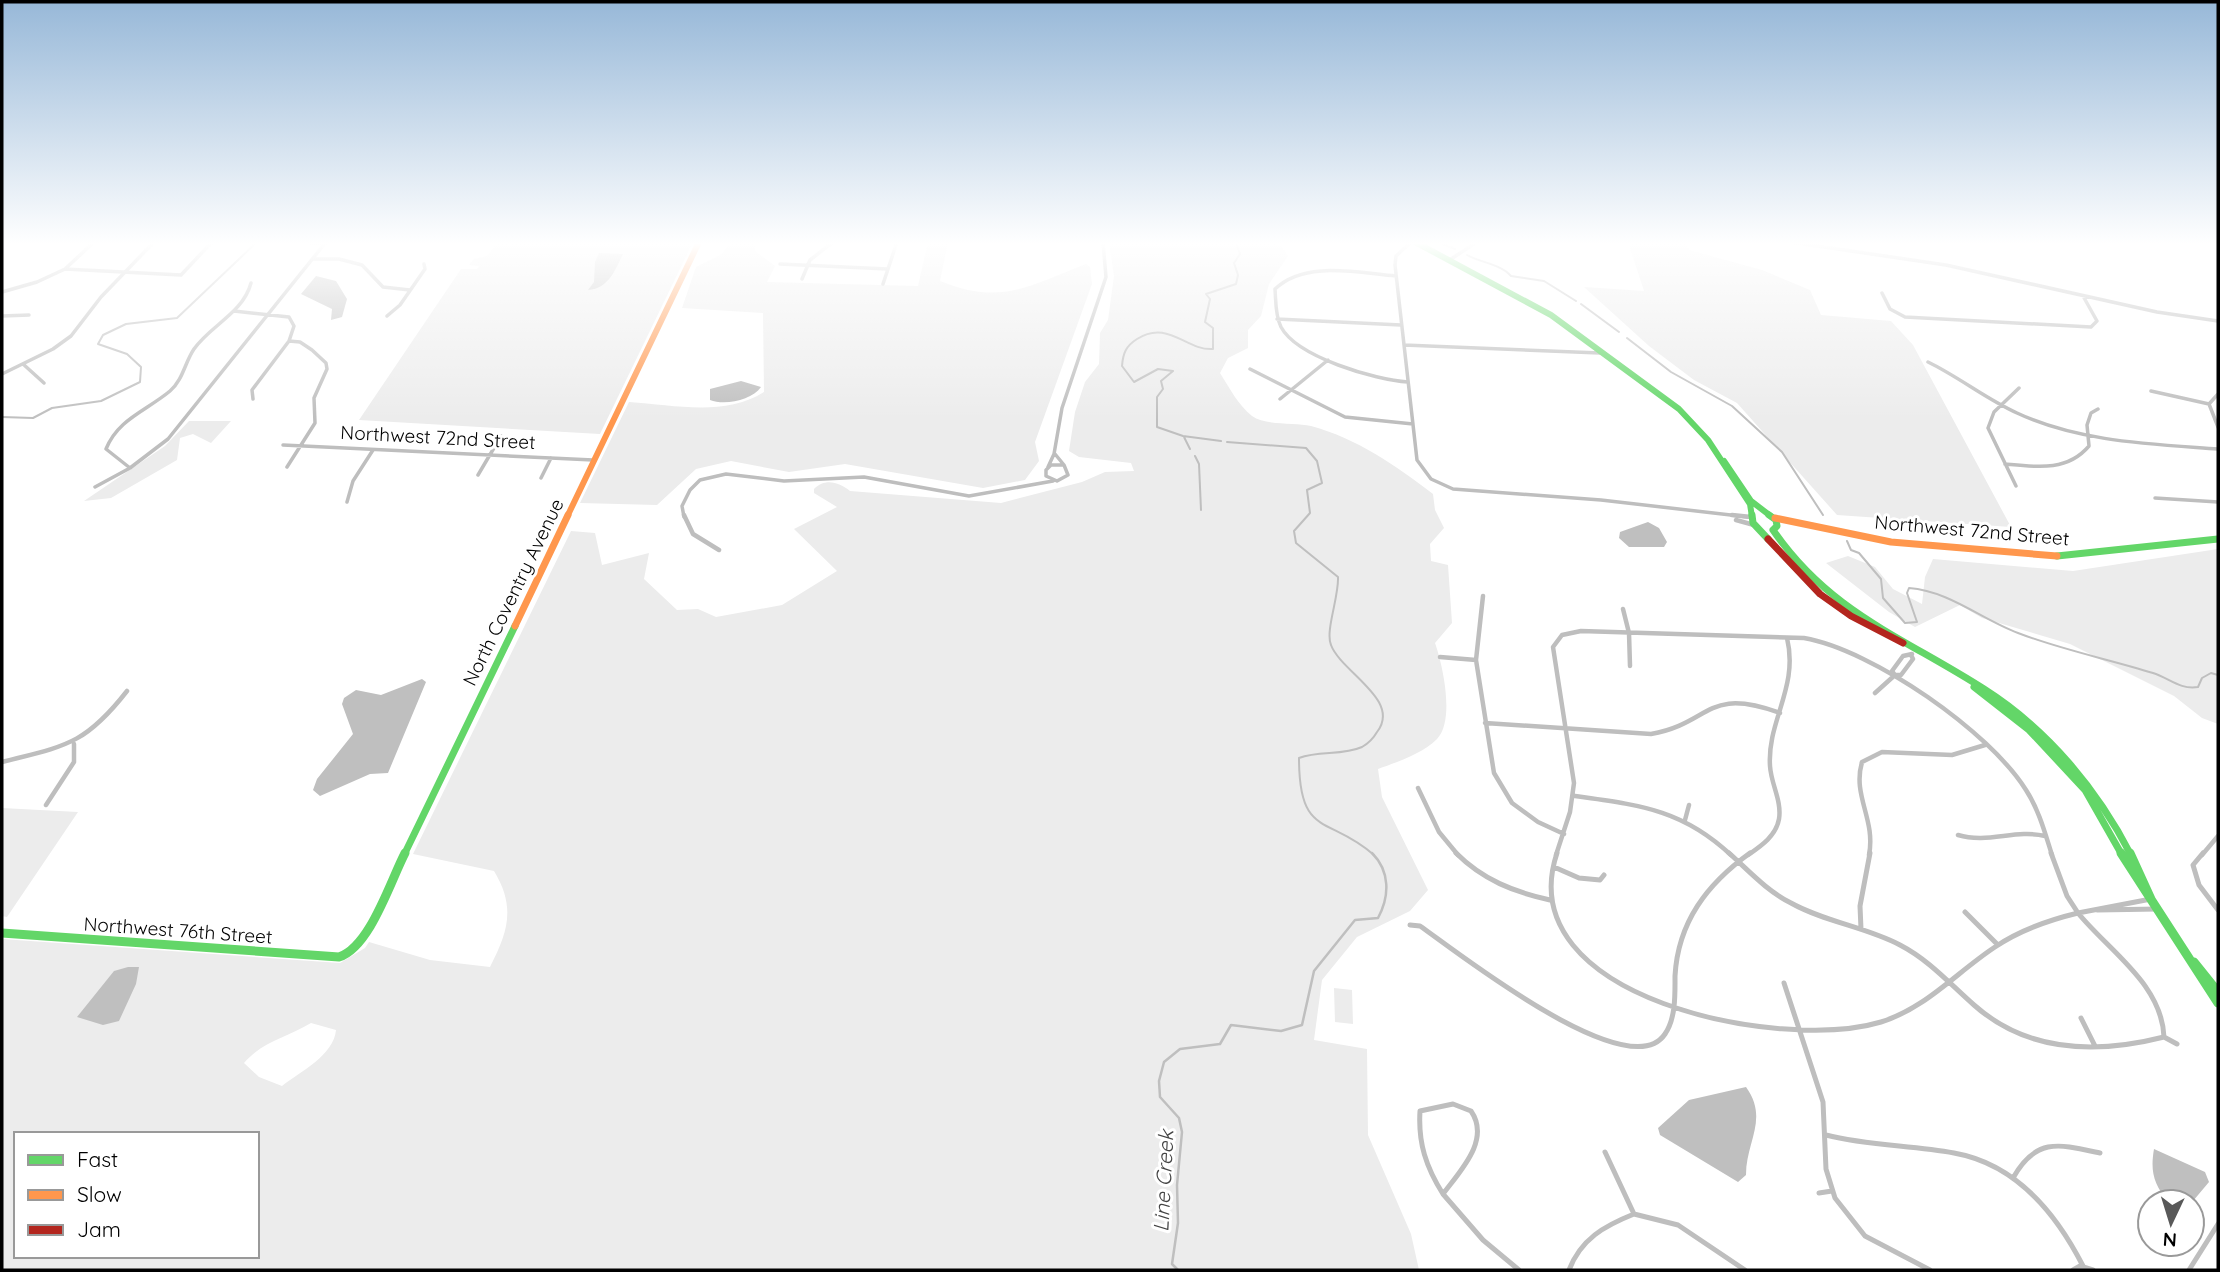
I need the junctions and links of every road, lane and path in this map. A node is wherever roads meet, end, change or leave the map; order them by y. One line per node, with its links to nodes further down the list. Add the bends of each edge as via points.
1 (100, 301): 26 (street, via 71,336)
2 (241, 301): 13 (street)
3 (280, 301): 14 (street)
4 (400, 301): 17 (street)
5 (670, 301): 52 (street, North Coventry Avenue)
6 (1098, 301): 48 (street, via 1062,408)
7 (1276, 301): 18 (street)
8 (1399, 301): 20 (street)
9 (1527, 301): 23 (street)
10 (1886, 301): 11 (street, via 1905,317 2091,327 2097,321)
11 (2086, 301)
12 (2106, 301): 19 (street)
13 (233, 312): 14 (street); 56 (street, via 197,345 175,386 110,434 106,449)
14 (271, 313): 21 (street, via 293,322); 56 (street, via 168,439)
15 (29, 315): 16 (street)
16 (2, 316)
17 (387, 316)
18 (1277, 319): 20 (street); 24 (street, via 1282,332)
19 (2218, 321)
20 (1401, 325): 22 (street)
21 (289, 341): 35 (street, via 252,390); 45 (street, via 312,350 327,369 314,398 315,423)
22 (1404, 345): 23 (street); 30 (street)
23 (1600, 353): 49 (street, via 1679,409)
24 (1328, 360): 30 (street, via 1372,380); 32 (street)
25 (1928, 362): 38 (street)
26 (23, 364): 28 (street); 29 (street)
27 (1251, 369): 32 (street)
28 (2, 374)
29 (44, 383)
30 (1408, 383): 40 (street)
31 (2020, 388): 38 (street)
32 (1293, 389): 36 (street); 40 (street, via 1351,419)
33 (2151, 391): 37 (street)
34 (2218, 394): 37 (street)
35 (253, 399)
36 (1280, 399)
37 (2209, 404): 41 (street)
38 (2002, 405): 42 (street, via 2042,422); 53 (street, via 1988,420 1988,428)
39 (2098, 409): 42 (street, via 2091,413)
40 (1413, 424): 68 (street, via 1420,468 1453,489)
41 (2218, 427)
42 (2089, 433): 46 (street); 53 (street, via 2089,446 2075,462)
43 (501, 436): 50 (street)
44 (283, 445): 45 (street, Northwest 72nd Street)
45 (300, 446): 47 (street, Northwest 72nd Street); 55 (street)
46 (2218, 449)
47 (373, 450): 50 (street, Northwest 72nd Street); 65 (street, via 353,481)
48 (1054, 454): 54 (street); 57 (street)
49 (1717, 454): 67 (street, via 1751,501); 69 (street, via 1750,504)
50 (489, 455): 51 (street, Northwest 72nd Street); 58 (street)
51 (551, 458): 52 (street, Northwest 72nd Street); 59 (street)
52 (593, 460): 114 (street, North Coventry Avenue, via 399,867 362,941)
53 (2005, 464): 62 (street)
54 (1064, 466): 57 (street); 60 (street, via 1067,477)
55 (286, 467)
56 (130, 468): 63 (street)
57 (1046, 470): 60 (street); 61 (street)
58 (478, 475)
59 (541, 478)
60 (1053, 481): 61 (street)
61 (1035, 483): 72 (street, via 1008,492 970,496 863,477 802,482 716,474 690,490 682,506 690,532)
62 (2016, 486)
63 (95, 487)
64 (2155, 498): 66 (street)
65 (347, 502)
66 (2218, 502)
67 (1766, 513): 69 (street); 70 (street)
68 (1726, 515): 69 (street); 69 (street)
69 (1754, 521): 70 (street, Northwest 72nd Street); 77 (street, via 1820,594)
70 (1775, 525): 71 (street, Northwest 72nd Street, via 1808,524 1891,542 2055,555); 77 (street, via 1782,546 1814,582 1850,611)
71 (2218, 539)
72 (719, 550)
73 (1483, 596): 80 (street)
74 (1623, 609): 75 (street)
75 (1629, 633): 76 (street); 81 (street); 87 (street, via 1581,631 1562,635 1555,642 1552,653)
76 (1787, 638): 82 (street, via 1832,645); 85 (street, via 1791,666)
77 (1903, 643): 78 (street)
78 (1914, 653): 82 (street, via 1901,675); 82 (street, via 1903,656 1892,671); 103 (street, via 1967,681 2029,730 2085,790)
79 (1440, 657): 80 (street)
80 (1476, 660): 86 (street)
81 (1630, 666)
82 (1894, 676): 84 (street); 89 (street, via 1938,704)
83 (127, 691): 88 (street, via 99,727)
84 (1875, 693)
85 (1780, 713): 87 (street, via 1755,704 1732,703 1710,707 1666,732); 100 (street, via 1770,762 1779,822 1769,839)
86 (1485, 723): 87 (street); 96 (street, via 1494,773 1502,789 1524,813)
87 (1566, 729): 92 (street)
88 (74, 744): 90 (street); 93 (street, via 74,762)
89 (1985, 745): 98 (street, via 2024,786); 111 (street, via 1952,755 1882,752 1859,767 1857,779 1873,835 1860,905)
90 (2, 762)
91 (1418, 789): 104 (street, via 1430,819 1470,867 1511,892)
92 (1574, 796): 95 (street, via 1651,808); 96 (street)
93 (46, 805)
94 (1689, 805): 95 (street)
95 (1685, 820): 100 (street)
96 (1564, 834): 101 (street)
97 (1958, 835): 98 (street, via 1986,842 2015,832)
98 (2045, 836): 109 (street, via 2059,880)
99 (2218, 836): 107 (street, via 2193,865 2196,880)
100 (1738, 862): 111 (street, via 1791,903); 120 (street, via 1709,888 1687,920 1675,960)
101 (1554, 867): 102 (street, via 1591,881); 104 (street)
102 (1604, 875)
103 (2151, 899): 105 (street); 106 (street)
104 (1550, 900): 120 (street, via 1563,931 1594,969 1643,998)
105 (2158, 909): 106 (street); 115 (street)
106 (2096, 910): 109 (street)
107 (2218, 910)
108 (1965, 912): 113 (street)
109 (2078, 914): 113 (street); 123 (street, via 2155,998 2165,1020)
110 (1410, 925): 120 (street, via 1420,926 1568,1025 1615,1043 1640,1048 1658,1042 1668,1029)
111 (1861, 929): 116 (street, via 1910,950)
112 (2, 933): 114 (street, Northwest 76th Street, via 340,957)
113 (1998, 945): 116 (street)
114 (351, 953)
115 (2193, 960): 118 (street); 119 (street)
116 (1952, 982): 122 (street, via 1880,1022); 125 (street, via 1993,1021 2018,1035 2058,1046)
117 (1784, 983): 122 (street)
118 (2218, 992)
119 (2218, 1003)
120 (1672, 1007): 122 (street, via 1735,1024)
121 (2081, 1018): 125 (street)
122 (1800, 1030): 126 (street, via 1823,1102)
123 (2164, 1037): 124 (street); 125 (street, via 2130,1045)
124 (2177, 1044)
125 (2095, 1046)
126 (1826, 1135): 129 (street, via 1867,1145 1971,1157); 130 (street, via 1826,1169)
127 (1605, 1152): 133 (street)
128 (2100, 1153): 129 (street, via 2043,1146 2028,1153)
129 (2013, 1178): 135 (street, via 2053,1216)
130 (1832, 1191): 131 (street); 139 (street, via 1843,1212 1865,1236)
131 (1819, 1193)
132 (1443, 1194): 132 (street, via 1416,1128 1420,1111 1454,1101 1469,1109 1477,1124 1476,1142); 137 (street, via 1458,1217)
133 (1634, 1214): 136 (street, via 1678,1225); 138 (street, via 1590,1235)
134 (2218, 1224): 142 (street)
135 (2083, 1266): 140 (street); 141 (street)
136 (1742, 1269)
137 (1519, 1270)
138 (1569, 1270)
139 (1930, 1270)
140 (2073, 1270)
141 (2094, 1270)
142 (2189, 1270)

